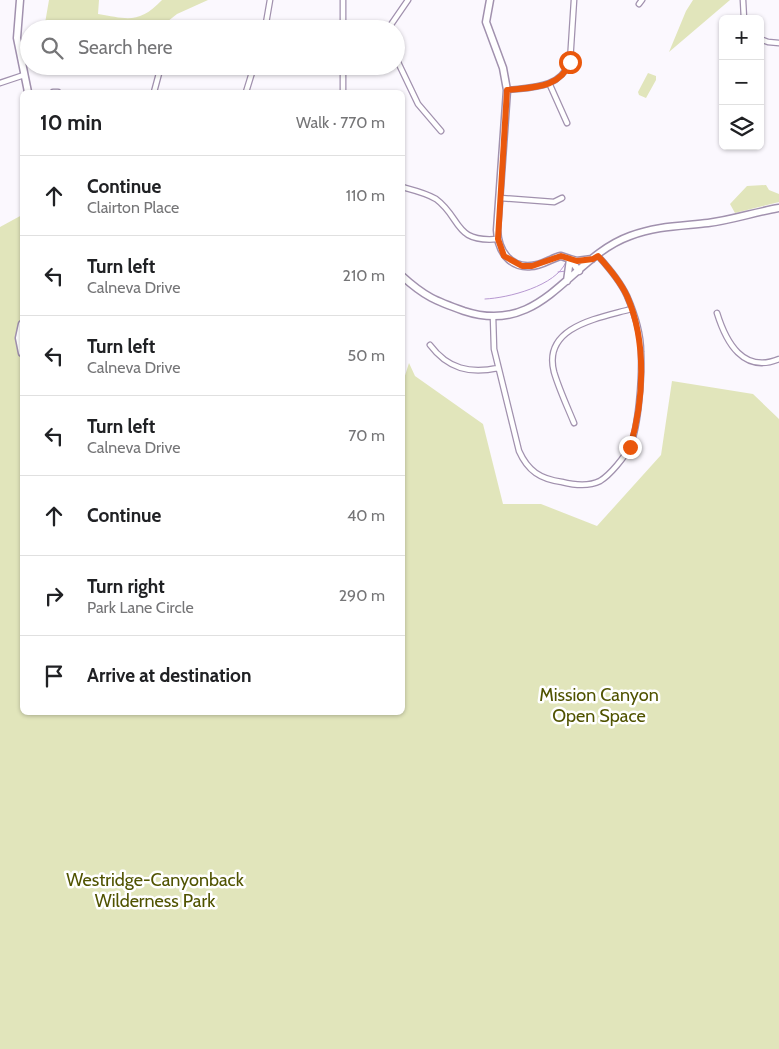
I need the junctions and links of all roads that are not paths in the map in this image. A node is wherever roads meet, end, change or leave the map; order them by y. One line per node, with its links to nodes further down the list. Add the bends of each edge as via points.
1 (20, 0): 14 (main road, via 17,38)
2 (270, 0): 9 (street)
3 (343, 0): 10 (street)
4 (408, 0): 11 (street)
5 (490, 0): 26 (main road, via 486,22 503,68)
6 (574, 0): 21 (street, via 570,62 567,70)
7 (743, 0): 8 (street)
8 (744, 15)
9 (267, 20)
10 (343, 20)
11 (394, 20)
12 (764, 40): 13 (street)
13 (779, 43)
14 (20, 54)
15 (24, 75): 20 (street); 22 (main road)
16 (159, 75): 23 (street)
17 (251, 75): 24 (street)
18 (343, 75): 25 (street)
19 (404, 75): 28 (street, via 418,104)
20 (0, 84)
21 (550, 84): 26 (street); 27 (street)
22 (28, 90)
23 (155, 90)
24 (247, 90)
25 (343, 90)
26 (507, 90): 30 (main road)
27 (567, 123)
28 (441, 132)
29 (405, 188): 33 (street, via 435,198 460,230 470,237)
30 (500, 198): 31 (street, via 554,202); 33 (main road)
31 (562, 198)
32 (779, 208): 34 (main road, via 708,223 661,226 628,236)
33 (498, 239): 35 (main road, via 504,256 522,266 532,266 558,256)
34 (596, 258): 35 (main road); 36 (main road); 39 (street, via 619,282)
35 (570, 259): 36 (main road); 38 (main road)
36 (579, 271): 38 (main road)
37 (405, 278): 41 (main road, via 429,298 475,314)
38 (567, 281): 41 (main road, via 531,307)
39 (631, 309): 44 (street, via 641,350 635,430 630,447 599,481 575,485 531,471 519,451); 45 (street, via 575,326 559,340 553,359 554,371)
40 (717, 313): 43 (street, via 723,334 732,348 761,363)
41 (493, 316): 44 (street)
42 (430, 345): 44 (street, via 437,355 468,372)
43 (779, 359)
44 (498, 368)
45 (574, 423)

